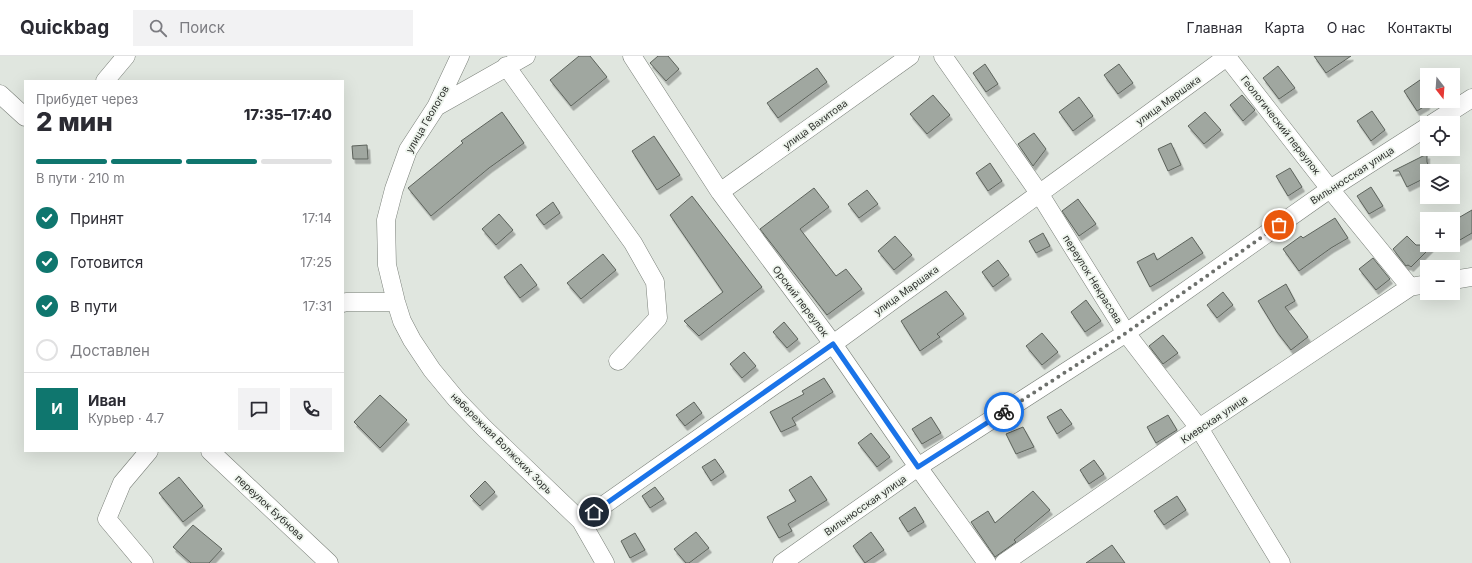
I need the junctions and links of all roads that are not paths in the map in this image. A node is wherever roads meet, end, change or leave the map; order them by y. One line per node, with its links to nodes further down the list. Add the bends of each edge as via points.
1 (126, 56): 9 (street)
2 (460, 56): 12 (street, улица Геологов)
3 (526, 56): 8 (street)
4 (632, 56): 17 (street, Орский переулок)
5 (910, 56): 17 (street, улица Вахитова)
6 (943, 56): 18 (street, переулок Некрасова)
7 (1228, 56): 16 (street, Геологический переулок); 18 (street, улица Маршака)
8 (506, 66): 12 (street); 26 (street, via 633,243 655,282 658,318)
9 (106, 80)
10 (0, 94): 13 (street)
11 (1472, 98): 14 (street)
12 (436, 107): 22 (street, улица Геологов, via 408,150 386,220 387,265)
13 (24, 116)
14 (1444, 116)
15 (1420, 131): 16 (street, Вильнюсская улица)
16 (1330, 189): 21 (street, Геологический переулок); 24 (street, Вильнюсская улица)
17 (720, 192): 25 (street, Орский переулок)
18 (1039, 193): 24 (street, переулок Некрасова); 25 (street, улица Маршака)
19 (1472, 277): 20 (street)
20 (1460, 279)
21 (1418, 285): 27 (street, Киевская улица)
22 (396, 302): 23 (street); 31 (street, набережная Волжских Зорь, via 412,340 456,399)
23 (344, 303)
24 (1126, 333): 27 (street, переулок Некрасова); 30 (street, Вильнюсская улица)
25 (833, 344): 30 (street, Орский переулок); 31 (street, улица Маршака)
26 (618, 361)
27 (1199, 428): 37 (street, Киевская улица); 38 (street, переулок Некрасова)
28 (148, 452): 32 (street, via 122,483 107,519)
29 (211, 452): 33 (street, переулок Бубнова)
30 (918, 467): 35 (street, Вильнюсская улица); 36 (street, Орский переулок)
31 (581, 521): 34 (street, набережная Волжских Зорь)
32 (144, 563)
33 (329, 563)
34 (605, 563)
35 (782, 563)
36 (988, 563)
37 (1004, 563)
38 (1281, 563)

